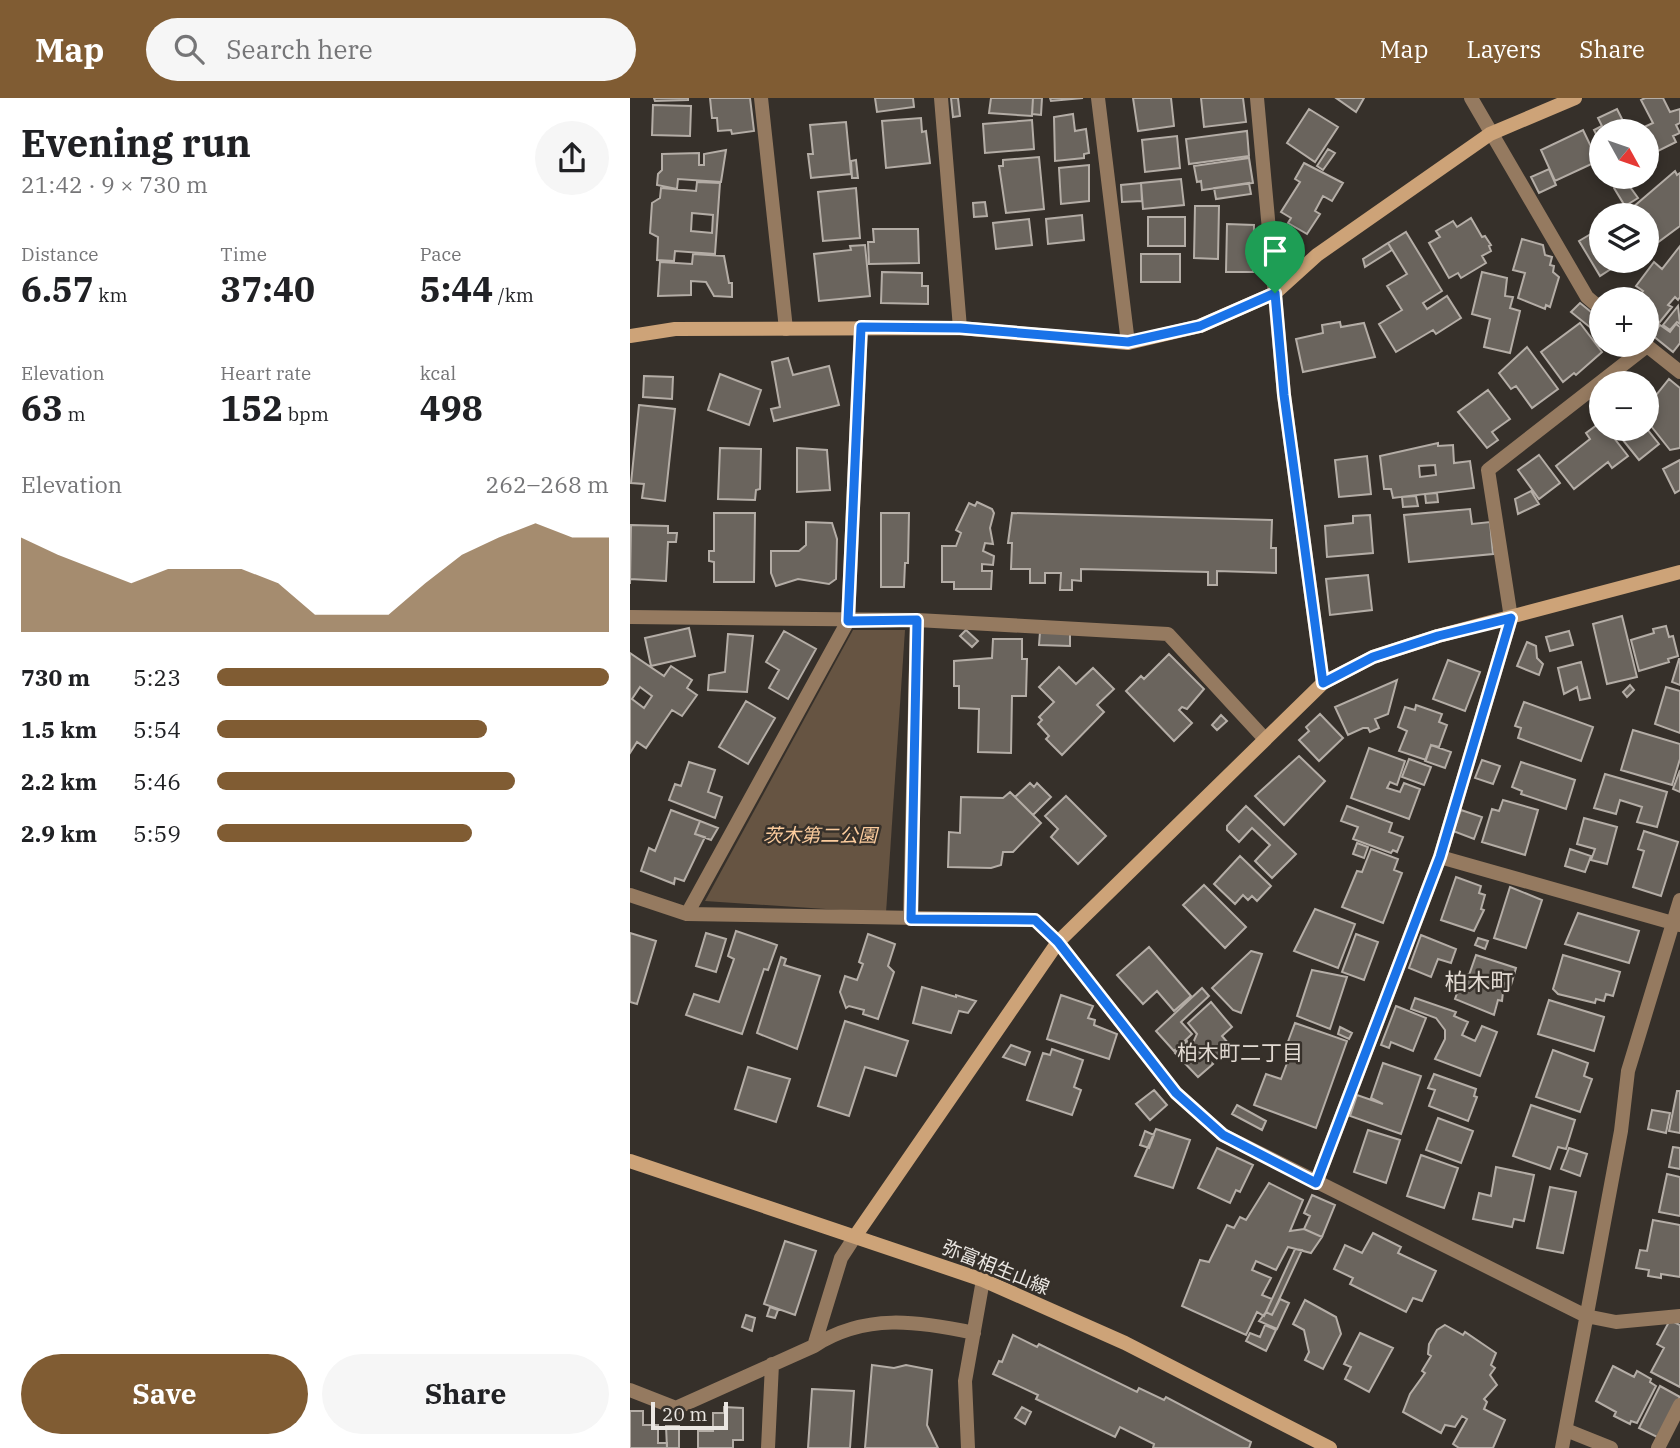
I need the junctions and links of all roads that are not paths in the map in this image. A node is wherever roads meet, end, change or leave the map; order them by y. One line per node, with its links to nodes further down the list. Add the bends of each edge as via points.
1 (761, 98): 12 (street)
2 (942, 98): 11 (street)
3 (1098, 98): 14 (street)
4 (1257, 98): 8 (street)
5 (1471, 98): 7 (street)
6 (1575, 98): 7 (street)
7 (1490, 134): 8 (street, via 1317,255); 9 (street)
8 (1275, 293): 14 (street, via 1200,326); 23 (street, via 1284,395)
9 (1589, 299)
10 (861, 327): 11 (street); 12 (street); 22 (street)
11 (960, 328): 14 (street)
12 (786, 329): 13 (street, via 676,329)
13 (630, 336)
14 (1128, 342)
15 (1659, 355): 17 (street)
16 (1631, 357): 20 (street, via 1488,470)
17 (1680, 372)
18 (1680, 572): 20 (street)
19 (630, 617): 22 (street)
20 (1511, 618): 23 (street, via 1373,657); 25 (street)
21 (917, 620): 22 (street); 24 (street, via 1168,634); 29 (street)
22 (848, 621): 28 (street)
23 (1323, 683): 24 (street)
24 (1264, 738): 31 (street)
25 (1440, 857): 30 (street); 33 (street)
26 (630, 895): 28 (street)
27 (1680, 900): 30 (street)
28 (687, 914): 29 (street)
29 (911, 919): 31 (street, via 1035,920)
30 (1677, 924): 36 (street, via 1628,1071)
31 (1058, 942): 33 (street, via 1176,1093 1223,1135); 34 (street)
32 (630, 1161): 34 (street, 弥富相生山線)
33 (1316, 1183): 36 (street)
34 (856, 1235): 35 (street, 弥富相生山線); 39 (street, via 841,1258)
35 (983, 1280): 38 (street); 46 (street, 弥富相生山線, via 1125,1343)
36 (1586, 1316): 37 (street, via 1616,1322); 43 (street)
37 (1680, 1316)
38 (974, 1333): 39 (street, via 926,1323 884,1322 837,1331); 45 (street, via 965,1381)
39 (814, 1346): 40 (street)
40 (772, 1364): 41 (street, via 676,1408); 44 (street)
41 (630, 1390)
42 (1680, 1405): 49 (street)
43 (1566, 1430): 47 (street); 48 (street)
44 (768, 1448)
45 (968, 1448)
46 (1331, 1448)
47 (1562, 1448)
48 (1611, 1448)
49 (1658, 1448)

